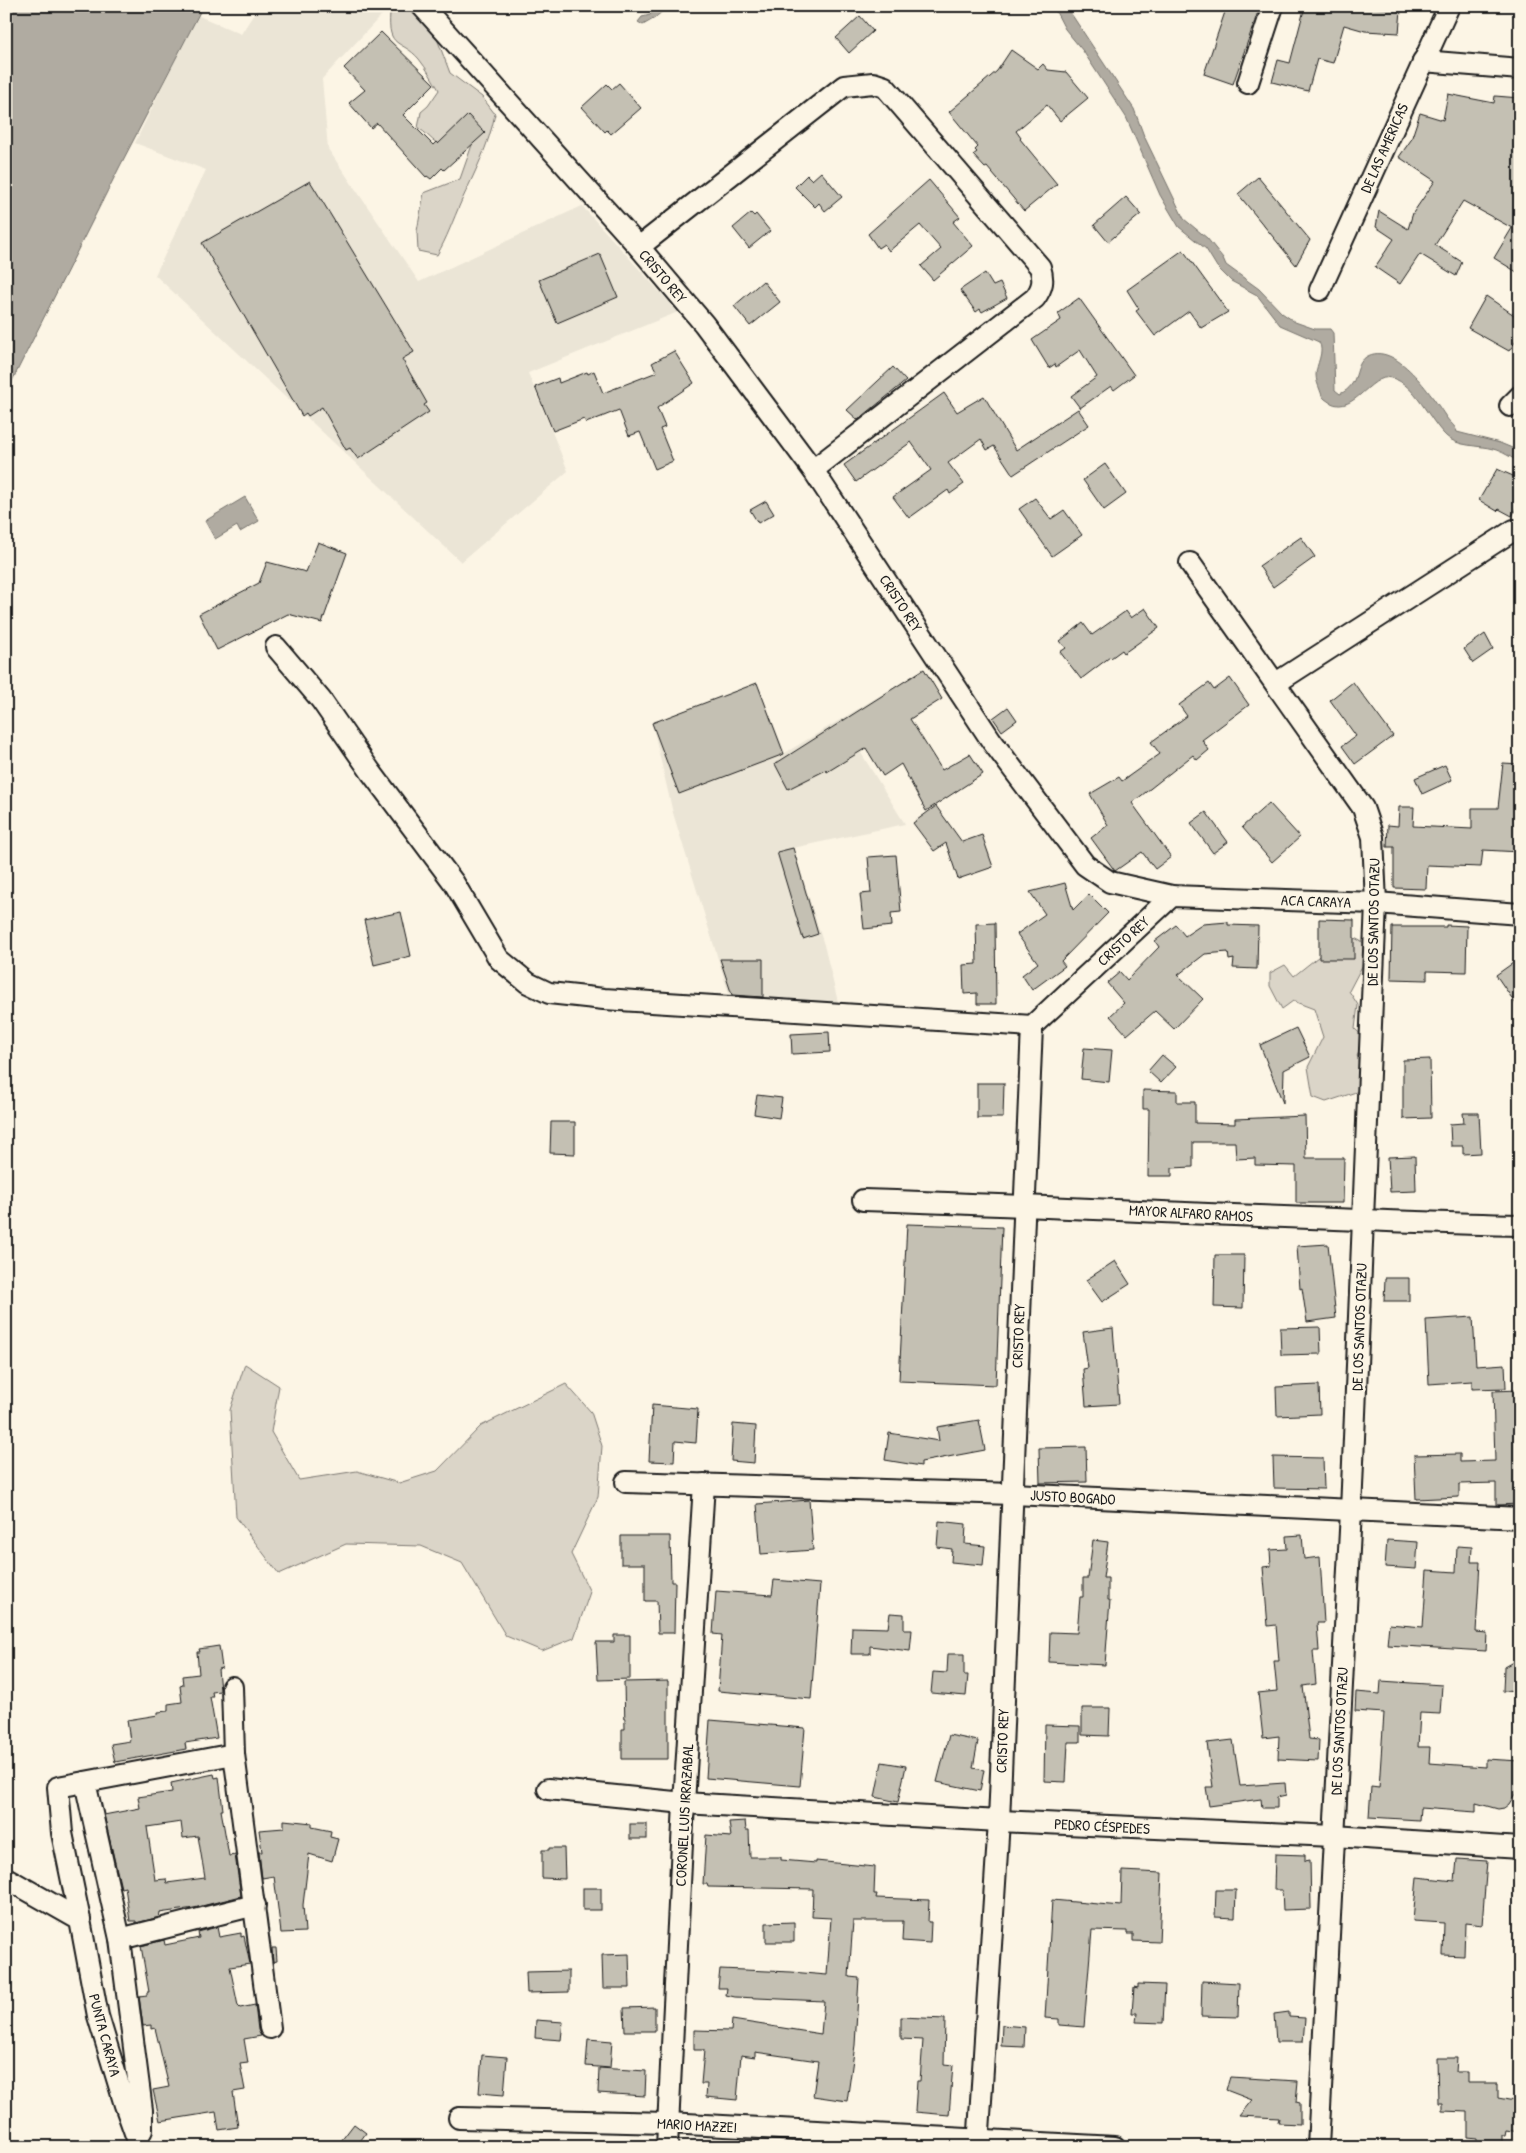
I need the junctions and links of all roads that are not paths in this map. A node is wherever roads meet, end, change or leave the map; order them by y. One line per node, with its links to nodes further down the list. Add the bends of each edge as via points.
1 (422, 6): 7 (street, CRISTO REY)
2 (1274, 6): 6 (street)
3 (1450, 6): 4 (street, DE LAS AMERICAS)
4 (1423, 60): 5 (street); 8 (street, DE LAS AMERICAS)
5 (1520, 69)
6 (1248, 83)
7 (639, 247): 9 (street, CRISTO REY, via 704,324); 9 (street, via 844,86 873,83 885,88 1040,267 1044,278 1035,298)
8 (1320, 290)
9 (813, 470): 14 (street, CRISTO REY, via 991,740 1085,865 1110,882)
10 (1514, 530): 13 (street)
11 (1190, 563): 13 (street, DE LOS SANTOS OTAZU)
12 (276, 647): 17 (street, via 321,700 454,883 499,959 512,972 538,988 549,993 604,998)
13 (1276, 683): 15 (street, DE LOS SANTOS OTAZU, via 1363,808 1373,837)
14 (1172, 896): 15 (street, ACA CARAYA); 17 (street, CRISTO REY)
15 (1376, 903): 16 (street, ACA CARAYA); 20 (street, DE LOS SANTOS OTAZU)
16 (1520, 914)
17 (1032, 1026): 19 (street, CRISTO REY)
18 (862, 1200): 19 (street, MAYOR ALFARO RAMOS)
19 (1023, 1205): 20 (street, MAYOR ALFARO RAMOS); 24 (street, CRISTO REY)
20 (1363, 1221): 21 (street, MAYOR ALFARO RAMOS); 25 (street, DE LOS SANTOS OTAZU)
21 (1520, 1225)
22 (626, 1482): 23 (street, JUSTO BOGADO)
23 (704, 1484): 24 (street, JUSTO BOGADO); 31 (street, CORONEL LUIS IRRAZABAL)
24 (1012, 1494): 25 (street, JUSTO BOGADO); 32 (street, CRISTO REY)
25 (1351, 1511): 26 (street, JUSTO BOGADO); 33 (street, DE LOS SANTOS OTAZU)
26 (1520, 1518)
27 (232, 1687): 28 (street)
28 (234, 1754): 29 (street); 36 (street)
29 (86, 1782): 37 (street, PUNTA CARAYA, via 58,1787 62,1833); 38 (street)
30 (548, 1789): 31 (street, PEDRO CÉSPEDES)
31 (684, 1803): 32 (street, PEDRO CÉSPEDES); 41 (street, CORONEL LUIS IRRAZABAL)
32 (999, 1821): 33 (street, PEDRO CÉSPEDES); 43 (street, CRISTO REY)
33 (1334, 1836): 34 (street, PEDRO CÉSPEDES); 46 (street, DE LOS SANTOS OTAZU)
34 (1520, 1848)
35 (6, 1878): 37 (street)
36 (255, 1905): 38 (street); 39 (street)
37 (80, 1920): 42 (street, PUNTA CARAYA, via 98,2016 124,2105)
38 (120, 1939): 42 (street, via 142,2110)
39 (270, 2028)
40 (459, 2118): 41 (street, MARIO MAZZEI)
41 (668, 2123): 43 (street, MARIO MAZZEI); 44 (street, CORONEL LUIS IRRAZABAL)
42 (139, 2143)
43 (978, 2143): 45 (street, MARIO MAZZEI)
44 (667, 2147)
45 (1114, 2147)
46 (1318, 2147)

